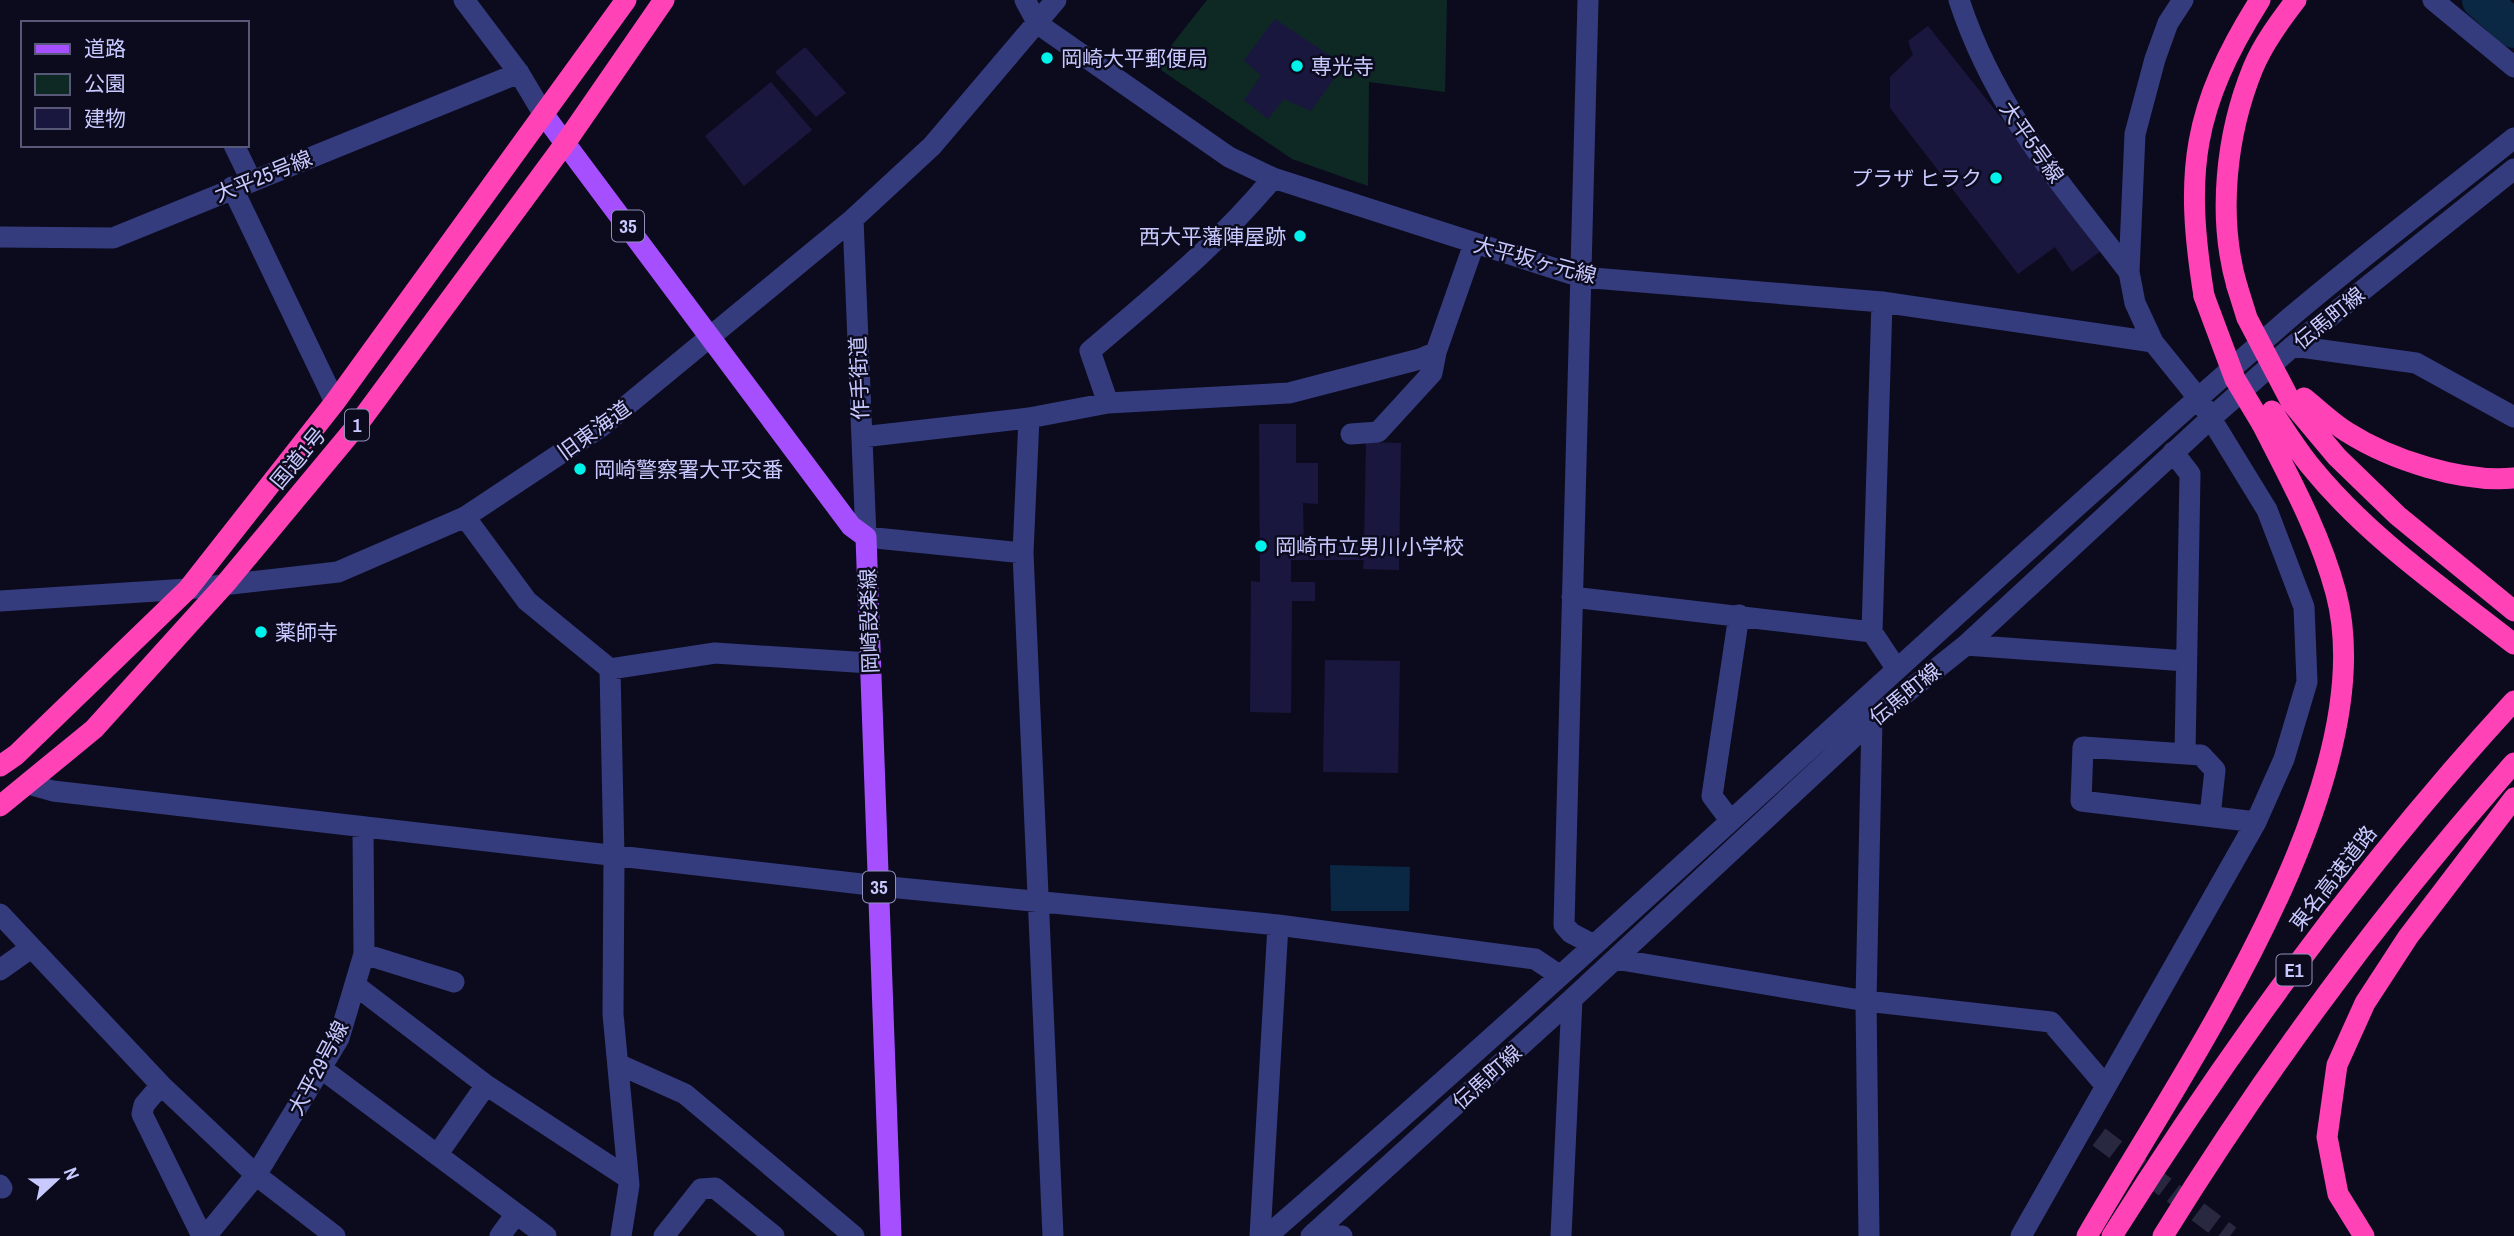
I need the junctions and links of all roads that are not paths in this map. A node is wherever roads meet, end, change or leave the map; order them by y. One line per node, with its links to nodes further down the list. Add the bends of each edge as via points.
1 (464, 0): 14 (street)
2 (626, 0): 15 (highway, 国道1号 / 1)
3 (664, 0): 17 (highway, 国道1号 / 1)
4 (1025, 0): 12 (street, 大平坂ヶ元線)
5 (1056, 0): 12 (street, 旧東海道)
6 (1588, 0): 26 (street)
7 (1959, 0): 25 (street, 大平5号線, via 1996,90 2020,130)
8 (2183, 0): 25 (street, via 2168,23 2155,59 2135,134)
9 (2260, 0): 35 (highway, bridge, via 2213,88 2200,131 2192,182 2194,238 2204,296 2246,375)
10 (2296, 0): 35 (highway, bridge, via 2254,66 2240,105 2230,159 2227,219 2230,262)
11 (2433, 0): 13 (street)
12 (1038, 24): 20 (street, 大平坂ヶ元線, via 1229,157); 22 (street, 旧東海道, via 932,146)
13 (2514, 67)
14 (519, 73): 15 (street); 21 (street, 大平25号線)
15 (544, 115): 17 (main road, 岡崎設楽線 / 35); 33 (highway, 国道1号 / 1)
16 (2514, 138): 32 (street, 伝馬町線, via 2290,318)
17 (566, 142): 28 (main road, 岡崎設楽線 / 35); 46 (highway, 国道1号 / 1, via 359,423)
18 (234, 147): 21 (street)
19 (2514, 169): 30 (street, 伝馬町線)
20 (1273, 178): 24 (street, 大平坂ヶ元線); 34 (street, via 1197,259 1090,351)
21 (242, 184): 23 (street, 大平25号線, via 113,238); 33 (street)
22 (853, 219): 28 (street, 旧東海道); 40 (street, 作手街道)
23 (0, 237)
24 (1474, 244): 26 (street, 大平坂ヶ元線); 31 (street)
25 (2129, 272): 29 (street, via 2135,303)
26 (1581, 277): 27 (street, 大平坂ヶ元線); 48 (street)
27 (1882, 302): 29 (street, 大平坂ヶ元線); 52 (street)
28 (710, 338): 43 (street, 旧東海道, via 602,426); 44 (main road, 岡崎設楽線 / 35, via 851,526)
29 (2153, 342): 32 (street)
30 (2293, 346): 36 (street, via 2416,363); 38 (street, 伝馬町線)
31 (1437, 352): 34 (street, via 1289,393); 39 (street, via 1432,373 1378,432)
32 (2199, 399): 38 (street); 57 (street, 伝馬町線)
33 (335, 402): 47 (highway, 国道1号 / 1)
34 (1108, 403): 37 (street)
35 (2282, 409): 42 (highway, via 2441,472 2485,481); 50 (highway, via 2398,516); 53 (highway, via 2312,468 2340,498 2398,553); 112 (highway, via 2310,519 2336,595 2343,654 2340,718 2323,787 2285,879 2211,1031)
36 (2514, 417)
37 (1029, 418): 40 (street); 45 (street)
38 (2210, 419): 41 (street, 伝馬町線); 69 (street, via 2267,510 2304,607 2307,682 2284,759)
39 (1351, 434)
40 (862, 437): 44 (street, 作手街道)
41 (2173, 452): 54 (street, 伝馬町線); 55 (street, via 2190,474)
42 (2514, 478)
43 (465, 517): 46 (street, 旧東海道, via 338,572); 58 (street, via 527,601)
44 (866, 537): 45 (street); 56 (main road, 岡崎設楽線 / 35)
45 (1023, 553): 73 (street)
46 (226, 583): 47 (street, 旧東海道); 64 (highway, 国道1号 / 1, via 94,729)
47 (188, 589): 49 (street, 旧東海道); 63 (highway, 国道1号 / 1)
48 (1572, 597): 51 (street); 76 (street, via 1564,925)
49 (0, 601)
50 (2514, 611)
51 (1739, 615): 52 (street); 68 (street, via 1712,796)
52 (1872, 632): 57 (street)
53 (2514, 644)
54 (1966, 645): 55 (street); 60 (street, 伝馬町線)
55 (2186, 661): 61 (street)
56 (870, 663): 58 (street, via 715,653); 72 (main road, 岡崎設楽線 / 35)
57 (1896, 668): 68 (street, 伝馬町線)
58 (610, 669): 71 (street)
59 (2514, 701): 113 (highway, 東名高速道路 / E1, via 2331,919 2222,1069)
60 (1872, 720): 79 (street, 伝馬町線); 85 (street)
61 (2185, 754): 67 (street, via 2201,755 2215,770); 67 (street, via 2084,747 2081,801)
62 (2514, 763): 114 (highway, E1, via 2316,1006 2224,1137)
63 (0, 766)
64 (28, 784): 66 (highway, 国道1号 / 1); 70 (street, via 53,791)
65 (2514, 798): 115 (highway, via 2408,937 2365,1003 2337,1065 2327,1137 2337,1194)
66 (0, 806)
67 (2210, 816): 69 (street)
68 (1730, 820): 76 (street, 伝馬町線)
69 (2256, 822): 90 (street)
70 (363, 829): 71 (street); 78 (street, 大平29号線)
71 (614, 856): 72 (street); 86 (street, via 613,1014)
72 (879, 886): 73 (street); 104 (main road, 岡崎設楽線 / 35)
73 (1039, 900): 75 (street); 105 (street)
74 (0, 914): 77 (street)
75 (1278, 925): 81 (street, via 1535,959); 106 (street)
76 (1592, 944): 81 (street, 伝馬町線)
77 (31, 948): 80 (street); 88 (street)
78 (364, 954): 82 (street); 83 (street, 大平29号線)
79 (1615, 959): 84 (street, 伝馬町線); 85 (street)
80 (0, 970)
81 (1559, 975): 107 (street, 伝馬町線, via 1448,1079)
82 (453, 982)
83 (355, 985): 87 (street, 大平29号線, via 339,1038); 89 (street)
84 (1572, 999): 95 (street, 伝馬町線); 109 (street)
85 (1866, 1001): 90 (street, via 2050,1022); 110 (street)
86 (618, 1064): 93 (street); 103 (street, via 685,1094)
87 (322, 1069): 91 (street); 92 (street, 大平29号線)
88 (161, 1085): 92 (street); 96 (street, via 142,1114)
89 (486, 1085): 91 (street); 93 (street)
90 (2105, 1085): 111 (street, via 2091,1133)
91 (438, 1155): 94 (street)
92 (256, 1175): 96 (street, 大平29号線); 97 (street)
93 (628, 1178): 100 (street)
94 (516, 1213): 98 (street); 99 (street)
95 (1312, 1235): 108 (street)
96 (204, 1236)
97 (335, 1236)
98 (500, 1236)
99 (547, 1236)
100 (621, 1236)
101 (664, 1236): 102 (street, via 707,1186)
102 (774, 1236)
103 (854, 1236)
104 (891, 1236)
105 (1054, 1236)
106 (1260, 1236)
107 (1267, 1236)
108 (1342, 1236)
109 (1561, 1236)
110 (1869, 1236)
111 (2021, 1236)
112 (2087, 1236)
113 (2112, 1236)
114 (2162, 1236)
115 (2364, 1236)

